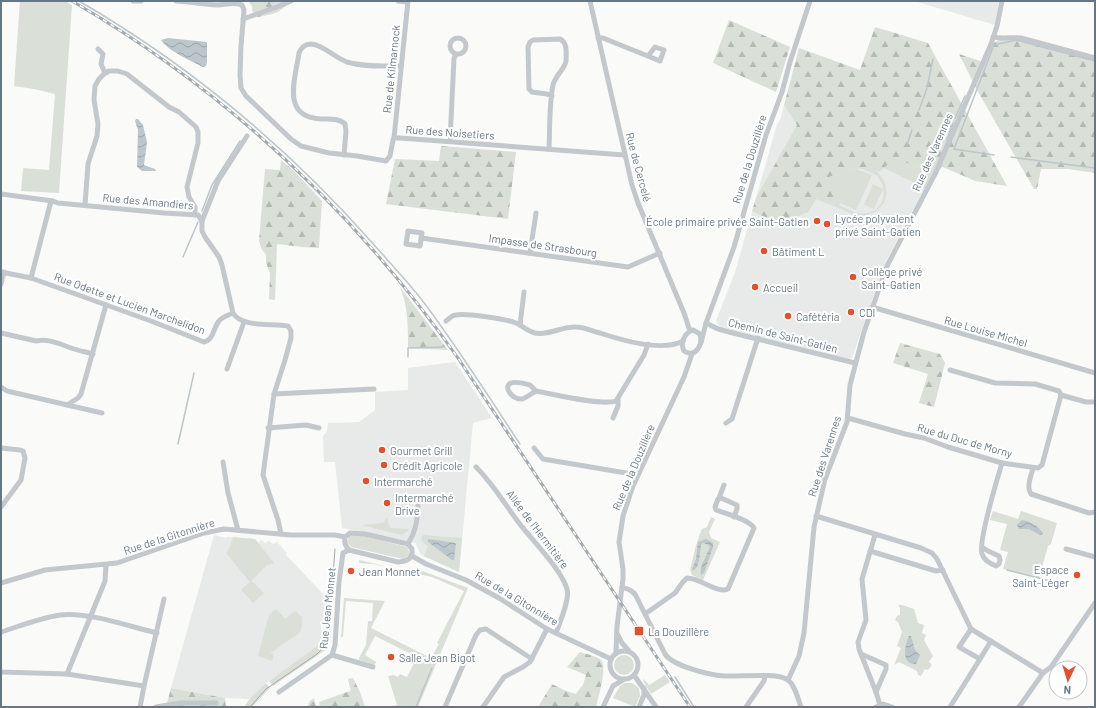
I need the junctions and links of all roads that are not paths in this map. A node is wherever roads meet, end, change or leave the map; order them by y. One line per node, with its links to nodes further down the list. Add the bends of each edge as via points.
1 (133, 1): 2 (street)
2 (141, 1)
3 (176, 1): 10 (street, via 239,4 244,10)
4 (291, 1): 10 (street)
5 (398, 1): 8 (street)
6 (590, 1): 12 (street, Rue de Cercelé)
7 (1002, 1): 11 (street, Rue des Varennes)
8 (407, 2): 17 (street, Rue de Kilmarnock)
9 (809, 2): 44 (street, Rue de la Douzillère, via 766,135 734,247)
10 (243, 19): 24 (street, Rue des Noisetiers, via 240,64 244,93 298,144 312,150)
11 (994, 37): 16 (street, via 1021,38); 40 (street, Rue des Varennes, via 936,172 886,266)
12 (598, 38): 15 (street); 25 (street, Rue de Cercelé)
13 (98, 49): 18 (street, via 103,54 101,64)
14 (456, 55): 22 (street)
15 (648, 56)
16 (1095, 58)
17 (401, 66): 21 (street, Rue de Kilmarnock); 24 (street, via 352,63 316,45 301,48 294,103 300,112 310,118 337,120 345,124 347,127)
18 (105, 73): 28 (street, via 96,83 94,90 98,124 88,164); 30 (street, via 115,70 127,74 196,127 198,143 187,187 195,207)
19 (552, 96): 19 (street, via 529,89 528,47 533,40 558,39 565,44 566,64 555,78); 23 (street)
20 (247, 136): 31 (street, via 218,181)
21 (394, 138): 22 (street, Rue des Noisetiers); 24 (street, Rue des Noisetiers, via 390,156 386,161)
22 (450, 142): 23 (street, Rue des Noisetiers)
23 (549, 149): 25 (street, Rue des Noisetiers)
24 (344, 155)
25 (624, 155): 34 (street, Rue de Cercelé, via 636,197)
26 (1, 194): 27 (street, Rue des Amandiers)
27 (51, 200): 28 (street, Rue des Amandiers); 36 (street)
28 (85, 205): 30 (street, Rue des Amandiers)
29 (536, 213): 33 (street)
30 (195, 215): 31 (street, Rue des Amandiers)
31 (202, 221): 41 (street, Rue des Amandiers, via 204,235 222,265)
32 (421, 238): 33 (street, Impasse de Strasbourg)
33 (530, 253): 34 (street, Impasse de Strasbourg, via 628,267)
34 (660, 253): 46 (street, Rue de Cercelé)
35 (2, 272): 36 (street, Rue Odette et Lucien Marchelidon); 37 (street)
36 (30, 278): 39 (street, Rue Odette et Lucien Marchelidon)
37 (1, 284)
38 (524, 292): 45 (street)
39 (106, 305): 41 (street, Rue Odette et Lucien Marchelidon, via 204,342 211,338 219,321); 55 (street)
40 (872, 307): 57 (street, Rue des Varennes); 61 (street, Rue Louise Michel)
41 (233, 313): 43 (street, via 237,319)
42 (446, 321): 45 (street, via 453,316 462,315)
43 (244, 322): 59 (street); 65 (street, via 283,326 292,331)
44 (706, 323): 47 (street, Rue de la Douzillère); 49 (street, Chemin de Saint-Gatien, via 718,329); 51 (street, Rue de la Douzillère)
45 (520, 325): 52 (street, via 528,331 542,334 578,327 622,340)
46 (690, 331): 47 (street); 50 (street)
47 (699, 332): 51 (street)
48 (1, 333): 55 (street, via 67,345)
49 (758, 338): 57 (street, Chemin de Saint-Gatien); 73 (street, via 732,419)
50 (683, 341): 53 (street); 54 (street)
51 (701, 343): 56 (street)
52 (648, 344): 53 (street); 67 (street)
53 (670, 345): 54 (street)
54 (683, 350): 56 (street); 58 (street)
55 (92, 354): 69 (street, via 81,394)
56 (692, 354): 58 (street, Rue de la Douzillère)
57 (855, 363): 72 (street, Rue des Varennes, via 850,385)
58 (687, 367): 82 (street, Rue de la Douzillère)
59 (228, 369)
60 (950, 370): 66 (street, via 996,383 1034,384 1059,391)
61 (1095, 373)
62 (1, 387): 69 (street, via 7,391)
63 (374, 389): 65 (street)
64 (536, 391): 64 (street, via 530,384 513,382 508,387 510,394 519,399); 67 (street, via 595,401 614,402)
65 (274, 394): 74 (street)
66 (1061, 395): 68 (street); 81 (street, via 1042,465)
67 (618, 399): 71 (street)
68 (1095, 402)
69 (67, 404): 70 (street)
70 (102, 413)
71 (613, 418)
72 (848, 418): 79 (street, Rue du Duc de Morny, via 924,438); 88 (street, Rue des Varennes, via 827,474)
73 (726, 423)
74 (268, 428): 75 (street, via 306,425); 91 (street, via 263,475)
75 (319, 428)
76 (1, 448): 86 (street, via 23,451 25,458 21,480)
77 (534, 448): 82 (street, via 543,459)
78 (222, 462): 90 (street)
79 (1002, 463): 81 (street, Rue du Duc de Morny); 95 (street)
80 (476, 467): 114 (street, Allée de l'Hermitière, via 489,480 519,523 558,571 567,588 567,601)
81 (1033, 468): 87 (street, via 1029,487 1031,494 1089,513)
82 (638, 476): 104 (street, Rue de la Douzillère, via 625,507 620,533)
83 (724, 485): 84 (street)
84 (719, 498): 89 (street, via 737,505); 89 (street, via 715,509)
85 (418, 506): 94 (street, via 416,529)
86 (1, 507)
87 (1095, 512)
88 (816, 516): 92 (street); 131 (street, Rue des Varennes, via 804,633 799,656)
89 (734, 517): 107 (street, via 754,528 728,589 720,590 687,578 675,593)
90 (238, 530): 91 (street, Rue de la Gitonnière); 101 (street, Rue de la Gitonnière, via 224,529 204,533)
91 (281, 534): 93 (street, Rue de la Gitonnière)
92 (875, 535): 98 (street); 102 (street, via 929,551)
93 (345, 537): 94 (street, Rue de la Gitonnière, via 350,533 357,533); 97 (street, via 345,545)
94 (408, 544): 99 (street, via 412,549)
95 (982, 547)
96 (1066, 549): 100 (street)
97 (349, 550): 99 (street, via 398,562); 119 (street, Rue Jean Monnet, via 343,553 340,568 335,645)
98 (870, 551): 102 (street, via 936,571); 118 (street, via 862,579 866,615 858,642)
99 (412, 556): 110 (street, Rue de la Gitonnière, via 466,580)
100 (1095, 557)
101 (106, 565): 103 (street, Rue de la Gitonnière, via 46,570); 108 (street, via 105,581)
102 (943, 570): 111 (street)
103 (1, 583)
104 (622, 586): 107 (street, via 635,594); 109 (street, Rue de la Douzillère)
105 (164, 599): 113 (street)
106 (1095, 603): 126 (street, via 1051,667)
107 (645, 614): 129 (street, via 665,654 675,663 719,676)
108 (90, 617): 112 (street, via 62,615); 113 (street); 127 (street)
109 (617, 626): 116 (street, Rue de la Douzillère); 117 (street, Rue de la Douzillère, via 620,640)
110 (547, 629): 114 (street, Rue de la Gitonnière); 120 (street)
111 (971, 629): 115 (street); 122 (street, via 959,647)
112 (1, 632)
113 (157, 633): 132 (street)
114 (556, 633): 121 (street, Rue de la Gitonnière)
115 (991, 642): 122 (street); 126 (street)
116 (616, 652): 117 (street); 121 (street)
117 (630, 652): 128 (street, via 638,663)
118 (861, 654): 136 (street); 136 (street, via 886,665)
119 (332, 655): 123 (street); 135 (street, Rue Jean Monnet)
120 (532, 659): 141 (street, via 486,629 480,630); 142 (street, via 504,677)
121 (610, 659): 125 (street, via 609,667)
122 (980, 659): 149 (street)
123 (372, 667)
124 (1, 672): 127 (street)
125 (612, 673): 130 (street); 133 (street)
126 (1043, 673): 150 (street)
127 (67, 674): 132 (street)
128 (634, 675): 130 (street); 134 (street)
129 (765, 676): 131 (street); 146 (street)
130 (624, 680): 133 (street)
131 (788, 680): 147 (street)
132 (144, 686): 139 (street)
133 (613, 686): 143 (street)
134 (644, 687): 144 (street); 145 (street)
135 (279, 692)
136 (876, 692): 138 (street)
137 (216, 703): 140 (street, via 181,703)
138 (878, 706): 148 (street, via 886,704)
139 (140, 707)
140 (156, 707)
141 (445, 707)
142 (483, 707)
143 (603, 707)
144 (639, 707)
145 (656, 707)
146 (746, 707)
147 (801, 707)
148 (892, 707)
149 (950, 707)
150 (1019, 707)

